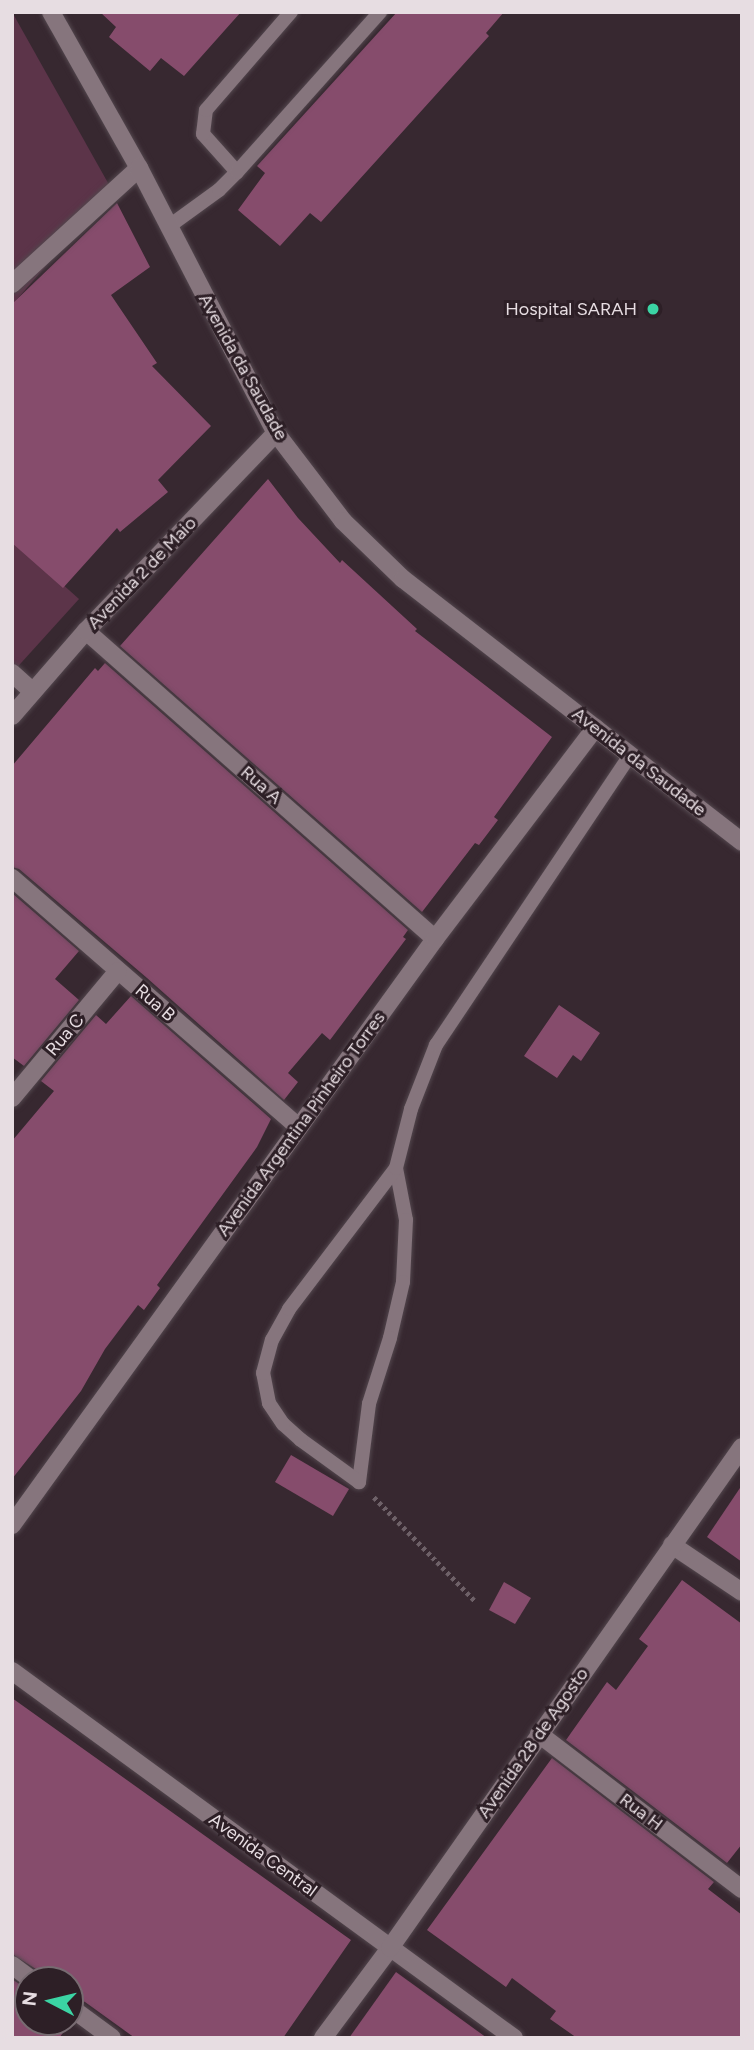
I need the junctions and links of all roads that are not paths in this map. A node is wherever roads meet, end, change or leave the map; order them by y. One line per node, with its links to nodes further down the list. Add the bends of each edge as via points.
1 (51, 12): 4 (street, Avenida da Saudade)
2 (291, 12): 5 (lane, via 206,110 203,134)
3 (380, 12): 5 (lane)
4 (139, 168): 6 (street, Avenida da Saudade); 7 (street)
5 (237, 172): 6 (lane)
6 (169, 226): 8 (street, Avenida da Saudade)
7 (12, 284)
8 (276, 433): 9 (street, Avenida 2 de Maio); 13 (street, Avenida da Saudade, via 343,521 395,572)
9 (86, 631): 11 (street, Avenida 2 de Maio); 17 (street, Rua A)
10 (12, 673): 11 (street)
11 (33, 692): 12 (street, Avenida 2 de Maio)
12 (12, 716)
13 (595, 727): 14 (street, Avenida da Saudade); 17 (street, Avenida Argentina Pinheiro Torres)
14 (629, 757): 15 (street, Avenida da Saudade); 21 (lane, via 436,1045 411,1109)
15 (742, 842)
16 (12, 878): 18 (street, Rua B)
17 (435, 939): 20 (street, Avenida Argentina Pinheiro Torres)
18 (118, 971): 19 (street, Rua C); 20 (street, Rua B)
19 (12, 1098)
20 (298, 1127): 23 (street, Avenida Argentina Pinheiro Torres)
21 (396, 1168): 21 (lane, via 289,1309 272,1340 263,1373 269,1403 283,1424 359,1482 369,1404 403,1282 405,1220)
22 (742, 1447): 24 (street, Avenida 28 de Agosto)
23 (12, 1525)
24 (672, 1545): 25 (street); 27 (street, Avenida 28 de Agosto)
25 (742, 1592)
26 (12, 1671): 29 (street, Avenida Central)
27 (539, 1734): 28 (street, Rua H); 29 (street, Avenida 28 de Agosto)
28 (742, 1889)
29 (390, 1948): 32 (street, Avenida 28 de Agosto); 33 (street, Avenida Central)
30 (84, 2017): 31 (street)
31 (112, 2038)
32 (323, 2038)
33 (514, 2038)

